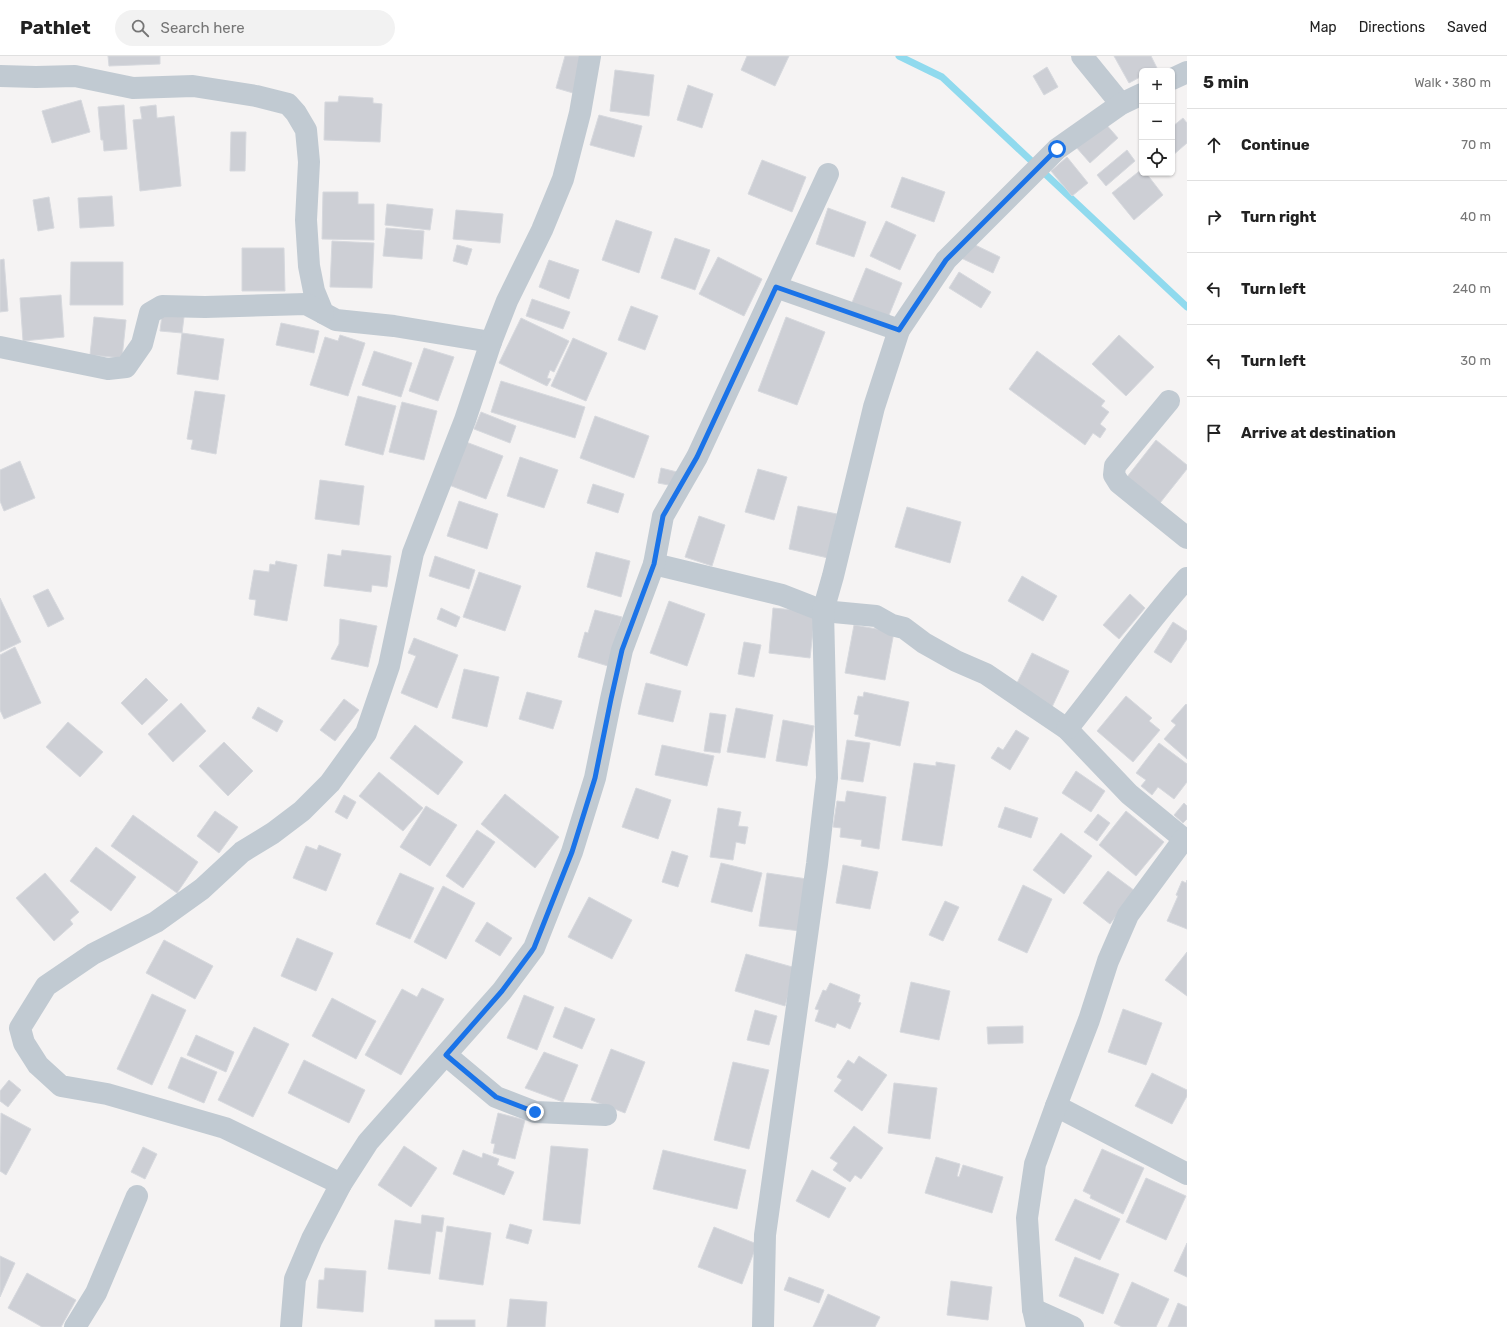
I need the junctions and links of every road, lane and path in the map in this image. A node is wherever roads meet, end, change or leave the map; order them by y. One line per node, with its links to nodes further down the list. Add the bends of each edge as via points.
1 (590, 56): 12 (street, via 580,113 563,179)
2 (1082, 56): 7 (street)
3 (1187, 72): 5 (street)
4 (0, 76): 10 (street, via 75,76 134,88 193,86 288,104 306,130 309,162 306,220 309,266 314,291)
5 (1175, 78)
6 (1139, 95): 7 (street)
7 (1121, 104): 11 (street, via 1057,149 946,260)
8 (828, 174): 9 (street)
9 (776, 287): 11 (street); 16 (street, via 697,457 663,516)
10 (323, 313): 12 (street, via 336,320 394,326); 13 (street, via 306,304 162,306 150,313 142,344 126,367 108,369)
11 (899, 330): 18 (street, via 874,407 833,576)
12 (491, 342): 25 (street, via 466,420 413,553 389,666 366,733 330,783 302,811 242,852 202,889 156,922 94,954 46,986 20,1028 24,1043 38,1065 61,1086 107,1094 225,1128)
13 (0, 347)
14 (1169, 401): 15 (street, via 1115,466 1114,475 1119,484)
15 (1187, 538)
16 (654, 564): 18 (street, via 782,595); 21 (street, via 622,650 595,778 575,845 534,948 502,991)
17 (1187, 578): 19 (street, via 1161,607)
18 (822, 610): 19 (street, via 876,616 904,628 956,661 986,674); 30 (street, via 827,778 765,1235)
19 (1067, 729): 20 (street, via 1129,794)
20 (1185, 839): 22 (street, via 1128,915 1108,962)
21 (446, 1055): 23 (street, via 496,1097 535,1112); 25 (street, via 368,1142)
22 (1056, 1106): 24 (street); 27 (street, via 1035,1164 1027,1218)
23 (606, 1115)
24 (1187, 1174)
25 (340, 1184): 29 (street, via 295,1279)
26 (137, 1196): 28 (street, via 96,1293)
27 (1035, 1318): 31 (street)
28 (75, 1327)
29 (291, 1327)
30 (763, 1327)
31 (1073, 1327)

